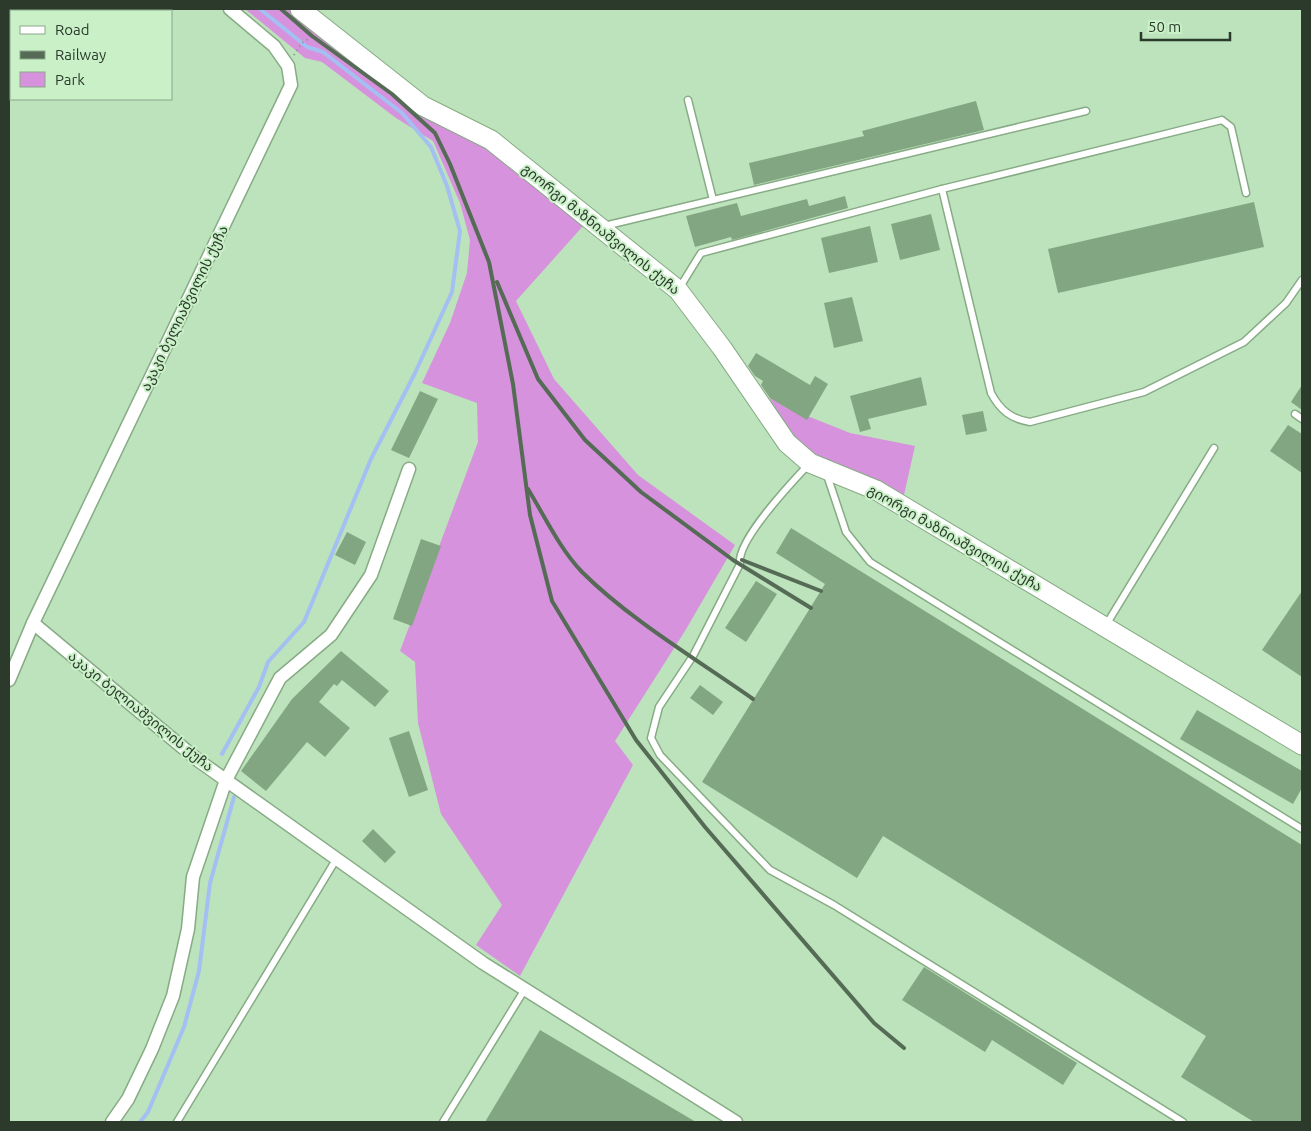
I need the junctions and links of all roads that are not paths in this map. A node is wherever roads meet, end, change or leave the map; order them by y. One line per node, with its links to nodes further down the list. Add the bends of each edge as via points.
1 (230, 9): 16 (street, აკაკი ბელიაშვილის ქუჩა, via 274,46 288,66 291,85)
2 (300, 9): 8 (street, გიორგი მაზნიაშვილის ქუჩა, via 423,106 492,140)
3 (688, 100): 7 (lane)
4 (1086, 111): 7 (lane)
5 (942, 189): 6 (lane, via 1222,120 1231,127); 9 (lane, via 991,393 998,406 1016,419 1030,422 1144,392 1172,380 1244,342 1286,303); 10 (lane, via 701,253)
6 (1246, 192)
7 (713, 200): 8 (lane)
8 (600, 227): 10 (street, გიორგი მაზნიაშვილის ქუჩა)
9 (1302, 280)
10 (678, 290): 14 (street, გიორგი მაზნიაშვილის ქუჩა, via 787,443)
11 (1295, 414): 12 (lane)
12 (1302, 419)
13 (1214, 448): 17 (lane)
14 (818, 466): 17 (street, გიორგი მაზნიაშვილის ქუჩა, via 876,490); 21 (lane, via 846,532 870,562); 28 (lane, via 772,504 746,544 739,558 740,564 693,656 659,708 651,738 660,755 770,870 834,905)
15 (409, 469): 20 (street, აკაკი ბელიაშვილის ქუჩა, via 371,574 331,635 280,678)
16 (33, 623): 18 (street, აკაკი ბელიაშვილის ქუჩა); 20 (street, აკაკი ბელიაშვილის ქუჩა)
17 (1105, 626): 19 (street, გიორგი მაზნიაშვილის ქუჩა)
18 (9, 680)
19 (1302, 745)
20 (226, 780): 22 (street); 24 (street, აკაკი ბელიაშვილის ქუჩა, via 194,877 188,929 173,996 152,1050 128,1099)
21 (1302, 829)
22 (337, 858): 23 (street); 25 (lane)
23 (525, 989): 26 (lane); 27 (street)
24 (112, 1122)
25 (177, 1122)
26 (444, 1122)
27 (736, 1122)
28 (1183, 1122)

